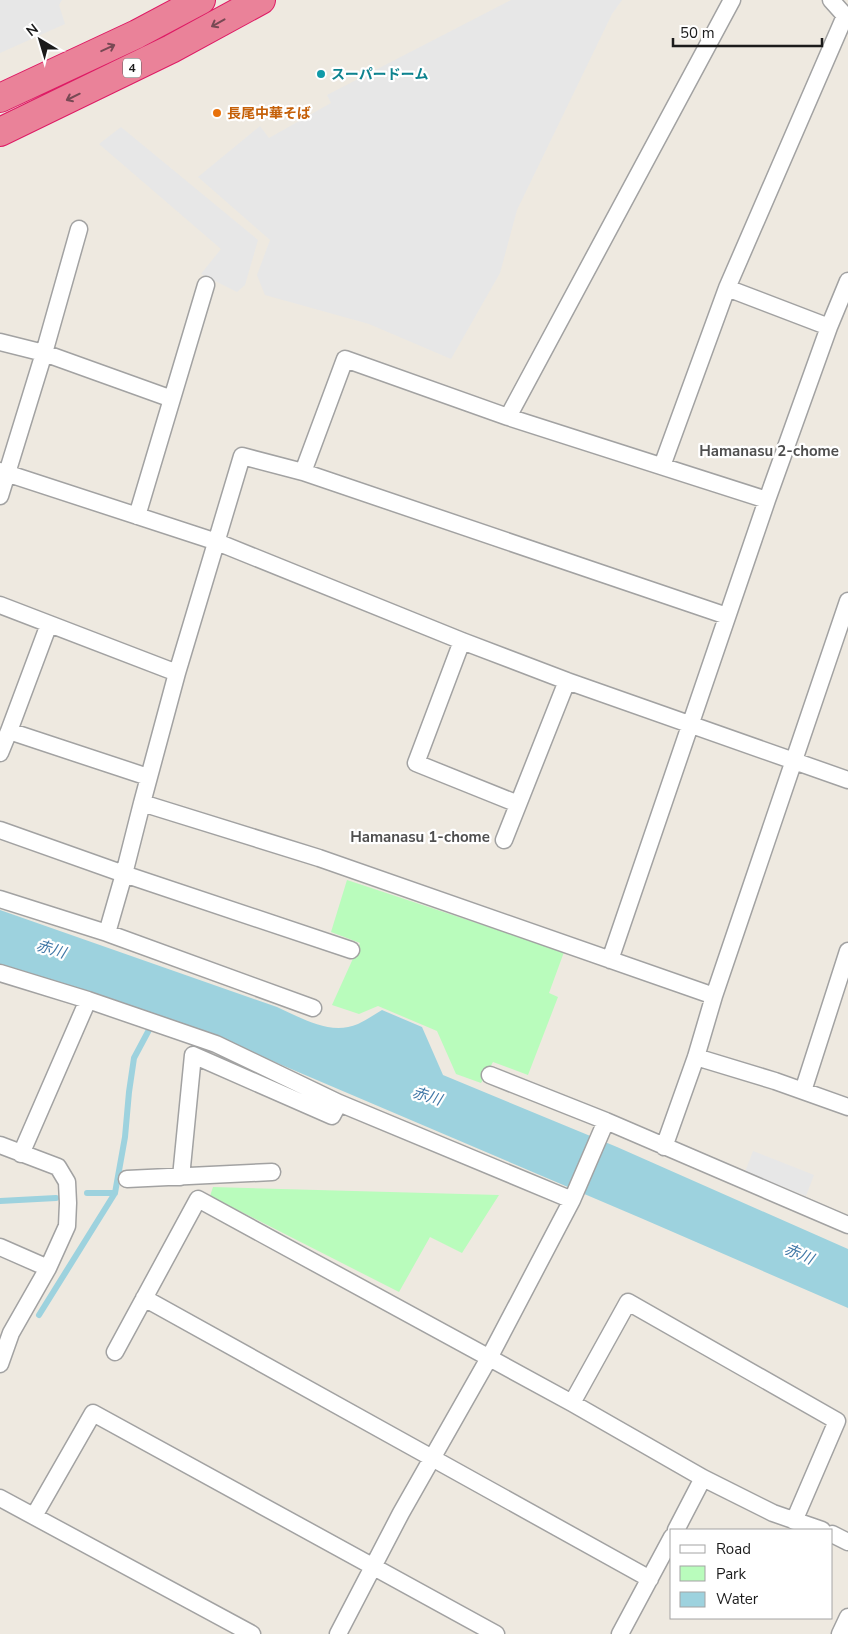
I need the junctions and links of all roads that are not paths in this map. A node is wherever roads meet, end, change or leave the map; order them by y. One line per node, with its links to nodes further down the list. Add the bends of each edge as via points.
1 (201, 0): 6 (highway, 4, one-way to 1, via 137,34)
2 (261, 0): 7 (highway, 4, one-way to 7, via 171,49)
3 (732, 0): 16 (street)
4 (831, 0): 5 (street)
5 (847, 18): 11 (street)
6 (0, 98)
7 (0, 132)
8 (79, 229): 14 (street)
9 (848, 281): 12 (street)
10 (206, 285): 15 (street)
11 (727, 288): 12 (street); 17 (street)
12 (829, 327): 21 (street)
13 (0, 342): 14 (street)
14 (44, 353): 15 (street); 18 (street)
15 (172, 400): 22 (street)
16 (508, 417): 17 (street); 19 (street, via 345,358)
17 (662, 466): 21 (street)
18 (4, 472): 20 (street); 22 (street)
19 (303, 472): 23 (street, via 242,456); 26 (street)
20 (0, 496)
21 (767, 500): 26 (street)
22 (137, 516): 23 (street)
23 (217, 542): 28 (street); 29 (street)
24 (848, 601): 34 (street)
25 (0, 605): 27 (street)
26 (727, 616): 31 (street)
27 (49, 624): 29 (street); 32 (street)
28 (462, 640): 30 (street); 38 (street, via 416,763)
29 (177, 673): 35 (street)
30 (567, 680): 31 (street); 38 (street)
31 (692, 725): 34 (street); 46 (street)
32 (9, 731): 33 (street); 35 (street)
33 (0, 753)
34 (794, 761): 36 (street); 48 (street)
35 (148, 777): 37 (street)
36 (848, 780)
37 (142, 803): 41 (street); 46 (street, via 319,858)
38 (518, 804): 40 (street)
39 (0, 830): 41 (street)
40 (504, 840)
41 (124, 874): 43 (street); 44 (street)
42 (0, 899): 43 (street)
43 (107, 933): 50 (street)
44 (351, 950)
45 (848, 951): 53 (street)
46 (610, 960): 48 (street)
47 (0, 973): 49 (street)
48 (714, 996): 51 (street)
49 (88, 1000): 54 (street, via 216,1044); 59 (street)
50 (313, 1008)
51 (696, 1057): 53 (street); 58 (street)
52 (490, 1075): 56 (street)
53 (803, 1091): 55 (street)
54 (339, 1103): 61 (street, via 332,1116 193,1054); 63 (street)
55 (848, 1107)
56 (604, 1128): 58 (street); 63 (street)
57 (0, 1145): 59 (street)
58 (664, 1147): 64 (street)
59 (21, 1154): 66 (street, via 58,1167 67,1182 67,1226)
60 (272, 1172): 61 (street)
61 (181, 1176): 62 (street)
62 (127, 1179)
63 (574, 1198): 69 (street)
64 (848, 1225)
65 (0, 1247): 66 (street)
66 (48, 1268): 70 (street, via 11,1333)
67 (144, 1298): 68 (street); 69 (street, via 198,1199); 72 (street)
68 (114, 1352)
69 (489, 1358): 71 (street); 72 (street)
70 (0, 1364)
71 (572, 1402): 73 (street); 76 (street, via 628,1302 836,1421)
72 (433, 1458): 82 (street); 83 (street)
73 (703, 1478): 76 (street, via 773,1514); 77 (street)
74 (0, 1498): 75 (street)
75 (34, 1516): 82 (street, via 93,1413); 85 (street)
76 (794, 1521): 78 (street)
77 (677, 1529)
78 (819, 1529)
79 (833, 1534): 81 (street)
80 (670, 1542): 83 (street)
81 (848, 1542)
82 (373, 1566): 86 (street); 87 (street)
83 (650, 1579): 88 (street)
84 (848, 1617): 89 (street)
85 (252, 1634)
86 (338, 1634)
87 (496, 1634)
88 (620, 1634)
89 (840, 1634)

